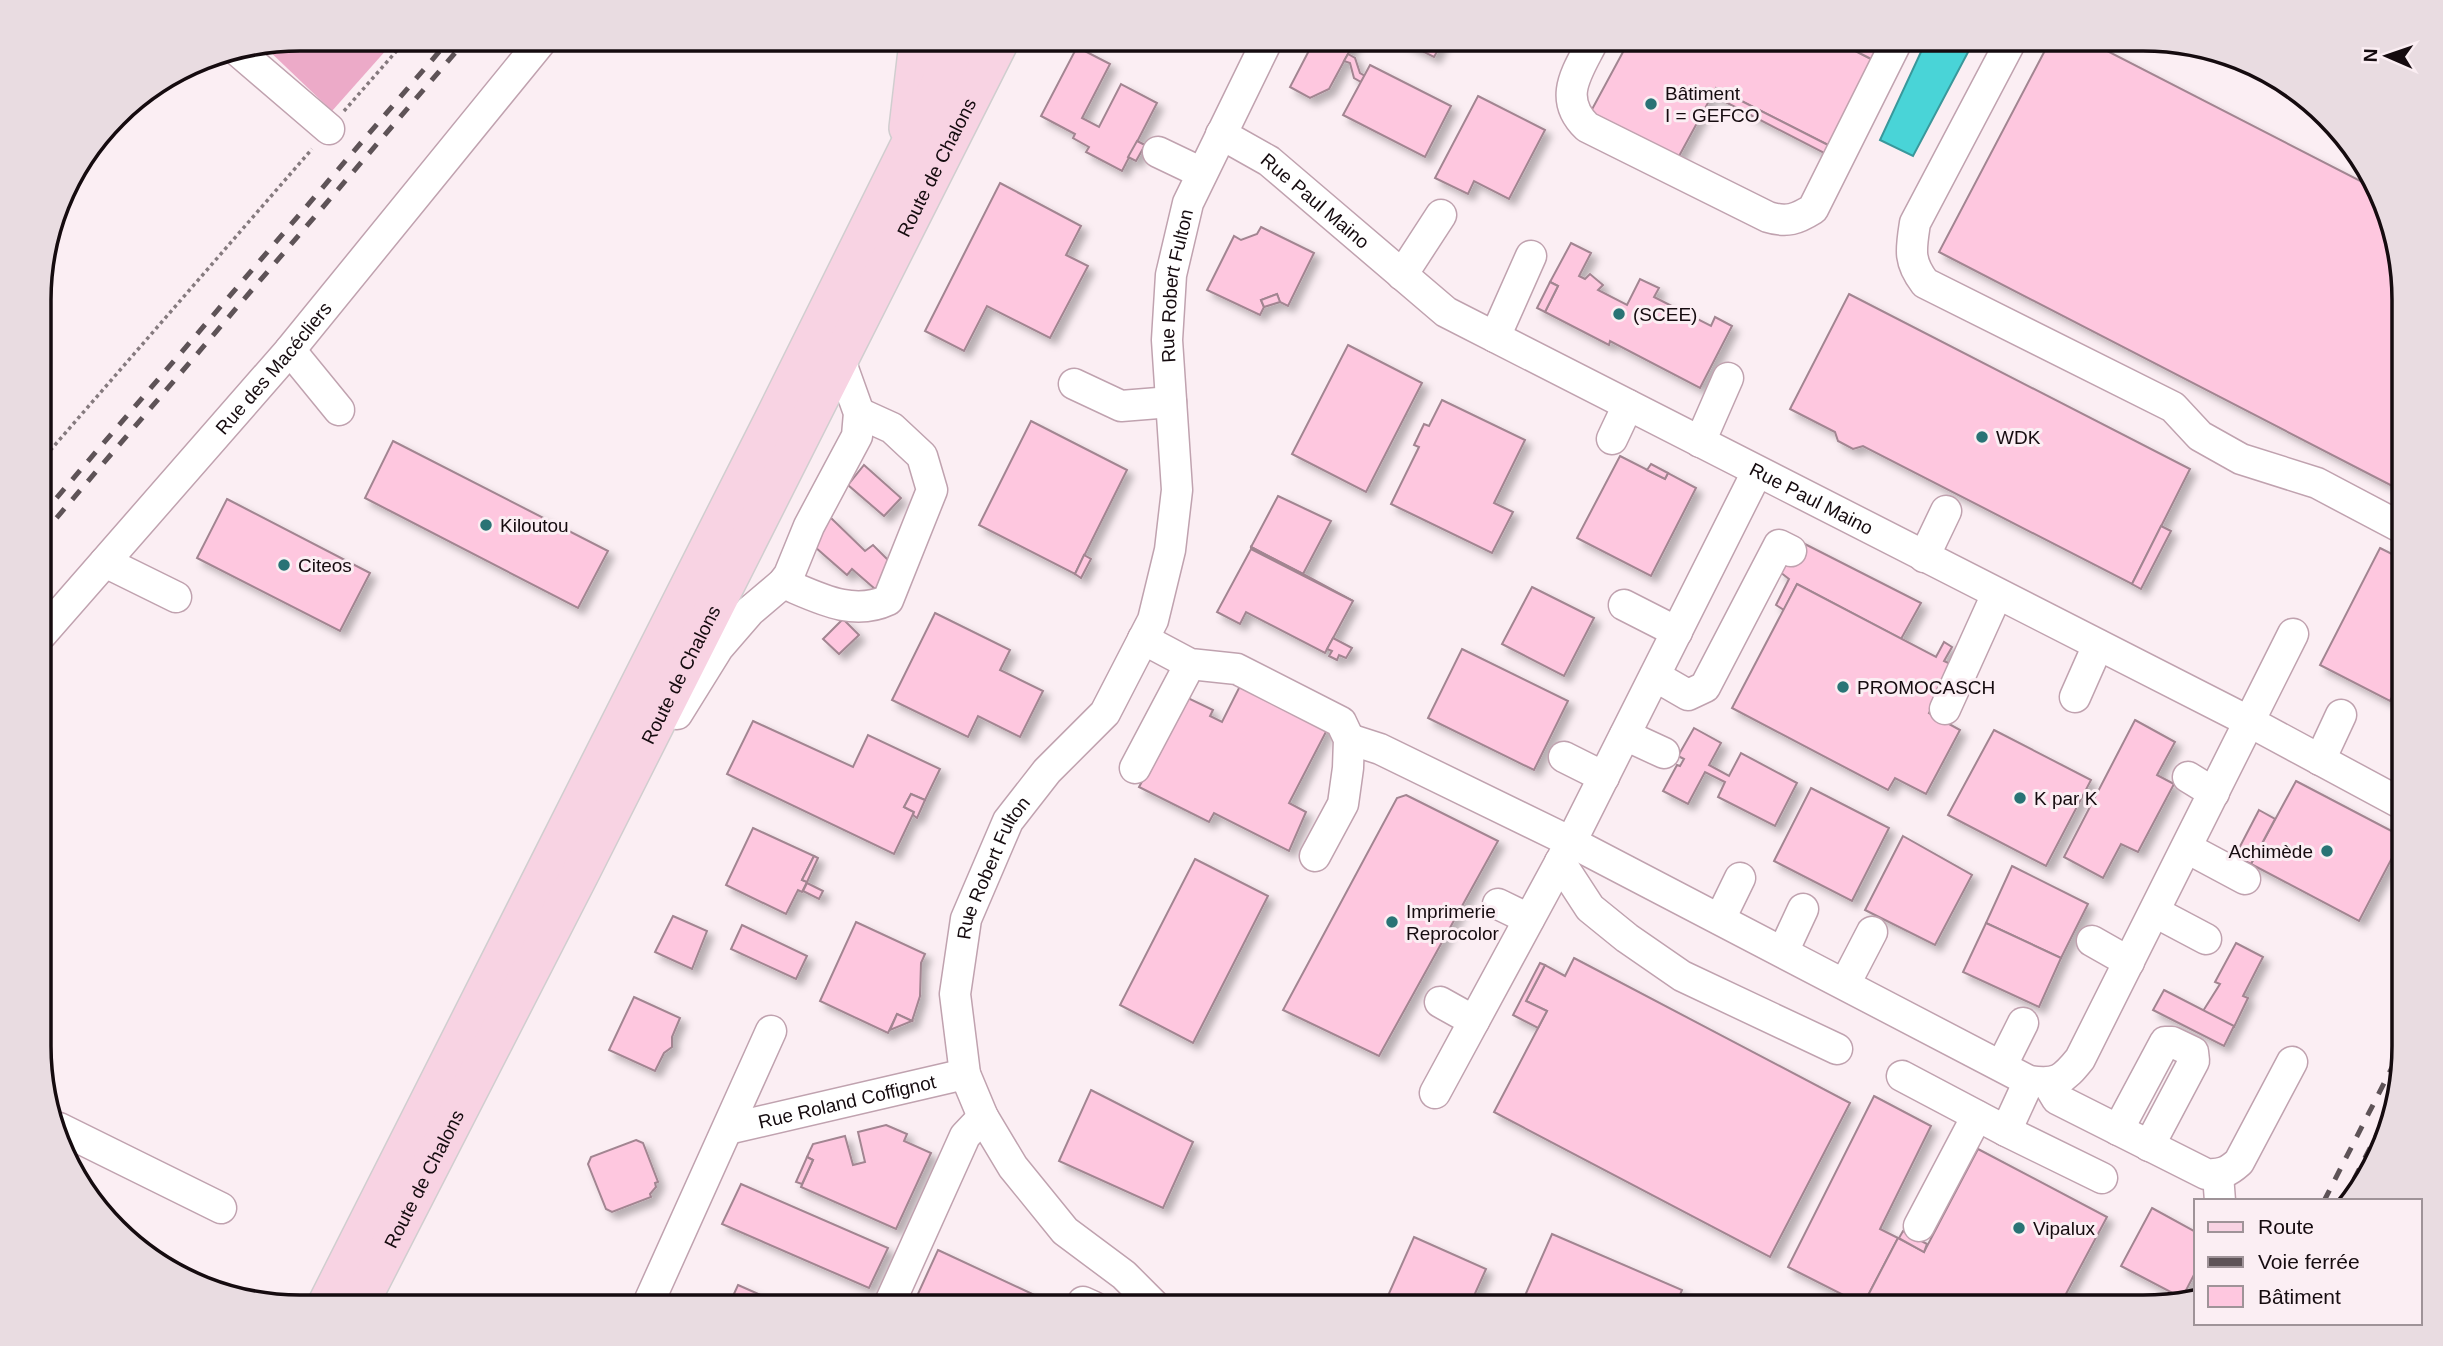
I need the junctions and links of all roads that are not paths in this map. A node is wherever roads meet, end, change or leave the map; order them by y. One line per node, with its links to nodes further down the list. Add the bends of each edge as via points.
1 (532, 51): 11 (street, Rue des Macécliers)
2 (537, 51): 11 (street, Rue des Macécliers)
3 (917, 51): 15 (main road)
4 (956, 51): 15 (main road, Route de Chalons)
5 (995, 51): 22 (main road, Route de Chalons)
6 (1262, 51): 13 (street, Rue Robert Fulton)
7 (1588, 51): 8 (street, via 1570,88 1572,105 1587,127 1782,221 1797,220 1813,209)
8 (1892, 51)
9 (2005, 51): 33 (street, via 1915,223 1910,254 1925,283 2173,407 2200,436 2241,459 2317,483)
10 (245, 57): 12 (street)
11 (498, 96): 21 (street, Rue des Macécliers)
12 (329, 129)
13 (1221, 134): 16 (street, Rue Robert Fulton); 19 (street, Rue Paul Maino, via 1269,161)
14 (1158, 152): 16 (street)
15 (904, 157): 101 (main road, Route de Chalons)
16 (1202, 173): 25 (street, Rue Robert Fulton, via 1188,203 1171,275 1167,340)
17 (1441, 215): 19 (street)
18 (1531, 256): 20 (street)
19 (1402, 275): 20 (street, Rue Paul Maino, via 1446,312)
20 (1494, 337): 26 (street, Rue Paul Maino)
21 (290, 350): 27 (street); 36 (street, Rue des Macécliers)
22 (840, 360): 28 (street); 65 (main road, Route de Chalons)
23 (1728, 378): 30 (street)
24 (1074, 384): 25 (street, via 1121,407)
25 (1171, 402): 44 (street, Rue Robert Fulton, via 1177,490 1170,551 1153,620)
26 (1628, 405): 29 (street); 30 (street, Rue Paul Maino)
27 (339, 410)
28 (859, 413): 37 (street, via 857,436); 37 (street, via 892,428 922,456 932,490 888,600 854,608)
29 (1612, 439)
30 (1700, 442): 31 (street, Rue Paul Maino)
31 (1758, 472): 35 (street, Rue Paul Maino); 42 (street)
32 (1946, 511): 35 (street)
33 (2392, 523)
34 (1791, 551): 47 (street, via 1779,545 1705,687 1688,695)
35 (1924, 557): 38 (street, Rue Paul Maino)
36 (104, 562): 39 (street); 41 (street, Rue des Macécliers)
37 (783, 583): 65 (street, via 750,611 718,648)
38 (1997, 594): 45 (street, Rue Paul Maino); 49 (street)
39 (176, 597)
40 (1624, 605): 42 (street)
41 (51, 623)
42 (1677, 632): 47 (street)
43 (2293, 634): 51 (street)
44 (1143, 639): 46 (street); 86 (street, Rue Robert Fulton, via 1105,713 1047,771 1008,821 966,919 955,994)
45 (2098, 645): 48 (street); 51 (street, Rue Paul Maino)
46 (1190, 664): 53 (street, via 1237,669 1341,722); 57 (street)
47 (1654, 676): 52 (street)
48 (2074, 697)
49 (1945, 709)
50 (2341, 715): 56 (street)
51 (2250, 722): 56 (street, Rue Paul Maino); 60 (street)
52 (1625, 735): 54 (street); 58 (street)
53 (1349, 740): 63 (street, via 1380,749); 64 (street, via 1343,804)
54 (1664, 753)
55 (1564, 757): 58 (street)
56 (2320, 760): 61 (street, Rue Paul Maino)
57 (1135, 768)
58 (1604, 777): 63 (street)
59 (2188, 777): 60 (street)
60 (2214, 793): 62 (street)
61 (2392, 799)
62 (2187, 848): 67 (street); 70 (street)
63 (1565, 852): 71 (street); 72 (street); 83 (street, via 1590,908 1627,939 1682,976)
64 (1315, 856)
65 (582, 870): 102 (main road, Route de Chalons)
66 (1741, 878): 72 (street)
67 (2245, 879)
68 (1498, 904): 71 (street)
69 (1803, 909): 76 (street)
70 (2155, 912): 74 (street); 77 (street)
71 (1529, 919): 80 (street)
72 (1720, 919): 76 (street)
73 (1872, 932): 78 (street)
74 (2206, 939)
75 (2092, 941): 77 (street)
76 (1783, 952): 78 (street)
77 (2130, 962): 88 (street, via 2080,1059 2066,1077)
78 (1845, 984): 85 (street)
79 (1440, 1002): 80 (street)
80 (1474, 1021): 89 (street)
81 (2023, 1023): 85 (street)
82 (771, 1031): 92 (street, Rue Roland Coffignot)
83 (1838, 1049)
84 (2292, 1062): 98 (street, via 2239,1162)
85 (2002, 1065): 88 (street)
86 (965, 1074): 91 (street, Rue Robert Fulton); 92 (street, Rue Roland Coffignot)
87 (1902, 1076): 90 (street)
88 (2039, 1082): 93 (street, via 2057,1098); 94 (street)
89 (1435, 1093)
90 (1977, 1115): 94 (street); 100 (street)
91 (983, 1117): 104 (street, via 965,1136); 105 (street, Rue Robert Fulton, via 1013,1167 1065,1231)
92 (728, 1129): 103 (street, Rue Roland Coffignot)
93 (2118, 1130): 96 (street); 96 (street, via 2165,1042 2193,1052 2193,1061)
94 (2006, 1131): 97 (street)
95 (66, 1132): 99 (street)
96 (2149, 1146): 98 (street, via 2206,1174)
97 (2102, 1178)
98 (2219, 1188)
99 (221, 1208)
100 (1919, 1226)
101 (331, 1295)
102 (364, 1295)
103 (652, 1295)
104 (893, 1295)
105 (1144, 1295)

